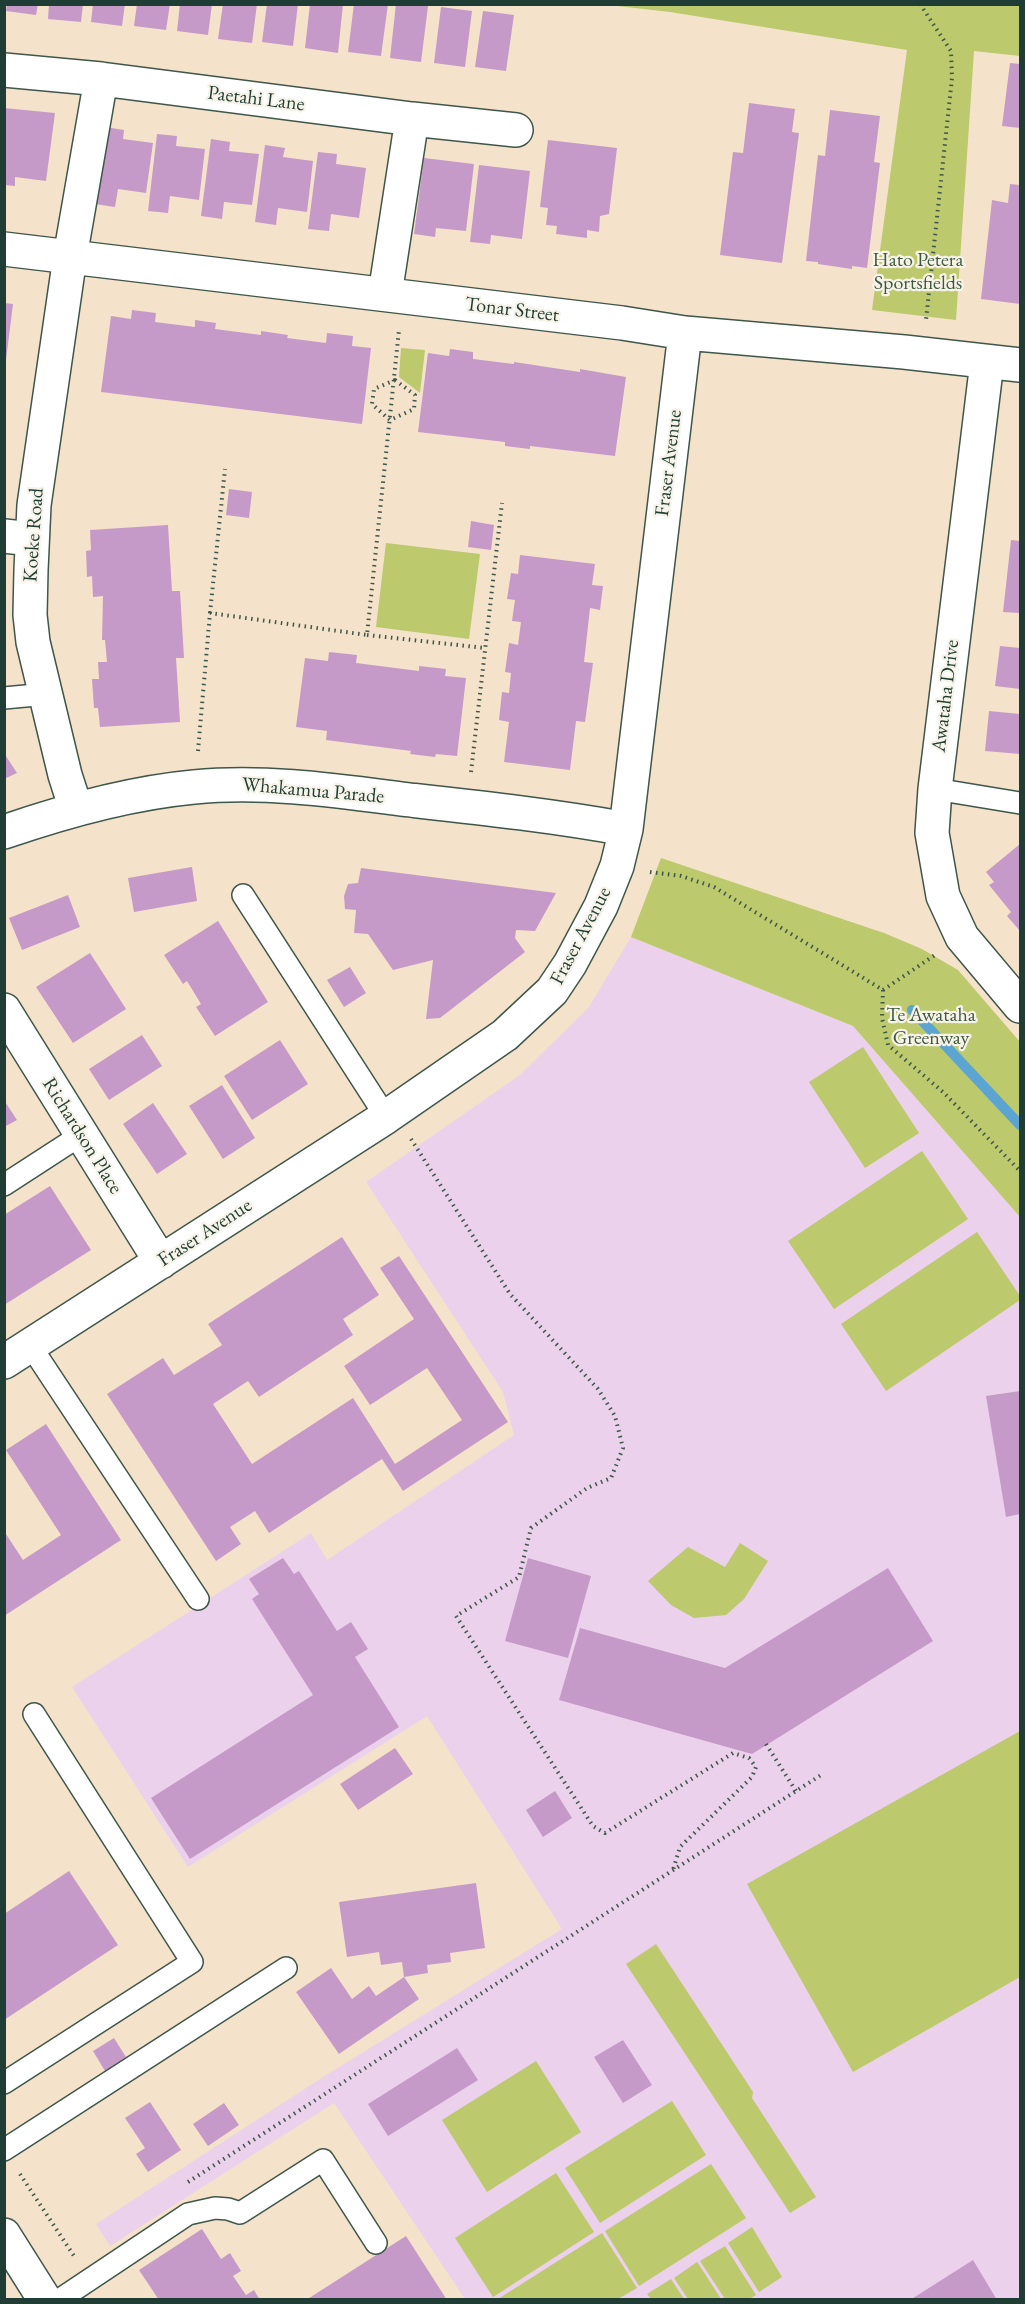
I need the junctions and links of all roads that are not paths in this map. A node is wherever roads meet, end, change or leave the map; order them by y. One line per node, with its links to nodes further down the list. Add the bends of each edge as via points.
1 (4, 70): 2 (street, Paetahi Lane)
2 (101, 79): 3 (street, Paetahi Lane); 6 (street)
3 (412, 119): 4 (street, Paetahi Lane); 7 (street)
4 (516, 130)
5 (4, 249): 6 (street, Tonar Street)
6 (70, 257): 7 (street, Tonar Street); 11 (street, Koeke Road, via 34,504)
7 (385, 294): 8 (street, Tonar Street)
8 (685, 333): 9 (street, Tonar Street); 17 (street, Fraser Avenue)
9 (987, 362): 10 (street, Tonar Street); 14 (street, Awataha Drive)
10 (1020, 365)
11 (18, 537): 12 (street, Koeke Road, via 33,642)
12 (47, 694): 13 (lane); 16 (street, Koeke Road)
13 (4, 698)
14 (935, 789): 15 (lane); 20 (street, Awataha Drive, via 932,833 943,896 962,937)
15 (1020, 803)
16 (76, 809): 17 (street, Whakamua Parade, via 166,790 237,784 325,789); 18 (street, Whakamua Parade)
17 (626, 829): 22 (street, Fraser Avenue, via 601,906 552,991)
18 (4, 832)
19 (243, 895): 22 (lane)
20 (1020, 1006)
21 (4, 1010): 23 (street, Richardson Place)
22 (398, 1127): 25 (street, Fraser Avenue)
23 (81, 1135): 24 (lane); 25 (street, Richardson Place)
24 (4, 1185)
25 (161, 1262): 26 (street, Fraser Avenue)
26 (17, 1353): 27 (lane)
27 (198, 1599)
28 (34, 1714): 30 (lane, via 192,1962)
29 (286, 1968): 31 (lane)
30 (4, 2083)
31 (4, 2150)
32 (4, 2235): 34 (street)
33 (376, 2243): 35 (lane, via 323,2160 240,2213 214,2208 188,2214)
34 (45, 2300)
35 (60, 2300)

